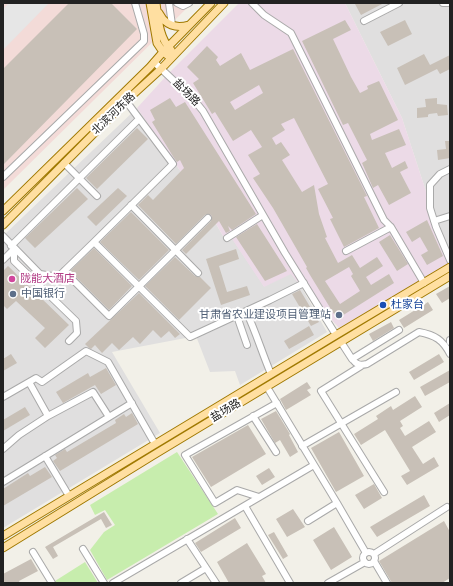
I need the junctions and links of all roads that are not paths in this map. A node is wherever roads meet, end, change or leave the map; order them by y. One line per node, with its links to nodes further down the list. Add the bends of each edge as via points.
1 (135, 3): 23 (street, via 144,41)
2 (169, 3): 14 (street)
3 (177, 3): 4 (street, via 183,6)
4 (189, 3)
5 (211, 3): 13 (main road, 北滨河东路)
6 (224, 3): 16 (main road, 北滨河东路)
7 (252, 3): 33 (street, via 264,15 291,33 384,220)
8 (399, 3): 12 (street)
9 (443, 3): 10 (street)
10 (448, 3)
11 (153, 6): 14 (main road, via 164,21); 15 (main road)
12 (364, 21)
13 (190, 24): 14 (main road); 15 (main road, 北滨河东路)
14 (172, 25)
15 (165, 49): 16 (main road); 17 (main road, 北滨河东路)
16 (173, 56): 18 (main road, 北滨河东路)
17 (154, 62): 18 (street, 盐场路); 27 (main road, 北滨河东路)
18 (161, 69): 19 (main road, 北滨河东路); 28 (street, 盐场路, via 203,111)
19 (126, 101): 20 (street); 21 (main road, 北滨河东路)
20 (139, 119): 24 (street); 26 (street, via 173,164)
21 (64, 163): 24 (street); 32 (main road, 北滨河东路)
22 (450, 169): 31 (street, via 440,174 430,185 430,208)
23 (3, 177)
24 (79, 179): 25 (street); 37 (street)
25 (97, 196)
26 (131, 205): 36 (street); 38 (street)
27 (3, 211)
28 (263, 215): 35 (street); 46 (street, 盐场路)
29 (450, 216): 31 (street)
30 (208, 218): 38 (street)
31 (434, 221): 41 (street)
32 (3, 225)
33 (391, 227): 39 (street); 47 (street)
34 (3, 236): 37 (street)
35 (227, 238)
36 (94, 242): 43 (street); 48 (street)
37 (13, 248): 40 (street); 43 (street, via 40,274 58,277); 53 (street, via 14,262 76,321 77,333)
38 (176, 250): 44 (street); 48 (street)
39 (346, 251)
40 (3, 260)
41 (450, 260)
42 (450, 267): 47 (main road, 盐场路)
43 (64, 271): 48 (street, via 109,316)
44 (198, 273)
45 (450, 276): 54 (main road, 盐场路)
46 (304, 283): 49 (street); 52 (street, 盐场路)
47 (424, 283): 52 (main road, 盐场路)
48 (139, 286): 50 (street, via 190,336)
49 (246, 311): 50 (street); 59 (street)
50 (237, 316): 55 (street)
51 (399, 330): 57 (street)
52 (336, 334): 59 (main road, 盐场路)
53 (69, 341)
54 (341, 342): 57 (street); 61 (main road, 盐场路)
55 (247, 345)
56 (450, 354): 58 (street, via 441,340 419,332)
57 (352, 359): 58 (street)
58 (361, 366): 69 (street, via 320,391)
59 (271, 374): 70 (main road, 盐场路)
60 (29, 382): 63 (street); 64 (street, via 36,378 42,382 86,351 108,362); 66 (street)
61 (267, 387): 65 (street); 86 (main road, 盐场路)
62 (396, 392): 69 (street)
63 (3, 398)
64 (132, 403): 67 (street); 70 (street)
65 (277, 403): 68 (street); 71 (street)
66 (48, 416): 67 (street, via 93,392); 72 (street)
67 (110, 416): 74 (street)
68 (252, 416): 73 (street); 79 (street, via 185,455 215,503 237,490)
69 (342, 424): 71 (street); 77 (street)
70 (155, 444): 78 (main road, 盐场路)
71 (302, 446): 75 (street)
72 (3, 449)
73 (276, 452)
74 (45, 456): 76 (street); 78 (street)
75 (314, 465): 79 (street); 80 (street)
76 (3, 482)
77 (384, 492)
78 (69, 496): 84 (main road, 盐场路)
79 (259, 497): 81 (street)
80 (337, 503): 83 (street); 89 (street)
81 (245, 506): 85 (street); 99 (street)
82 (447, 507): 90 (street)
83 (308, 521)
84 (3, 536)
85 (188, 539): 93 (street); 96 (street)
86 (3, 548)
87 (83, 549): 95 (street)
88 (33, 552): 94 (street)
89 (366, 553): 90 (street); 92 (street)
90 (374, 554): 91 (street)
91 (374, 561): 92 (street, via 370,564); 101 (street)
92 (365, 562): 100 (street)
93 (206, 568): 97 (street); 98 (street)
94 (52, 583)
95 (104, 583)
96 (113, 583)
97 (181, 583)
98 (216, 583)
99 (290, 583)
100 (328, 583)
101 (387, 583)

